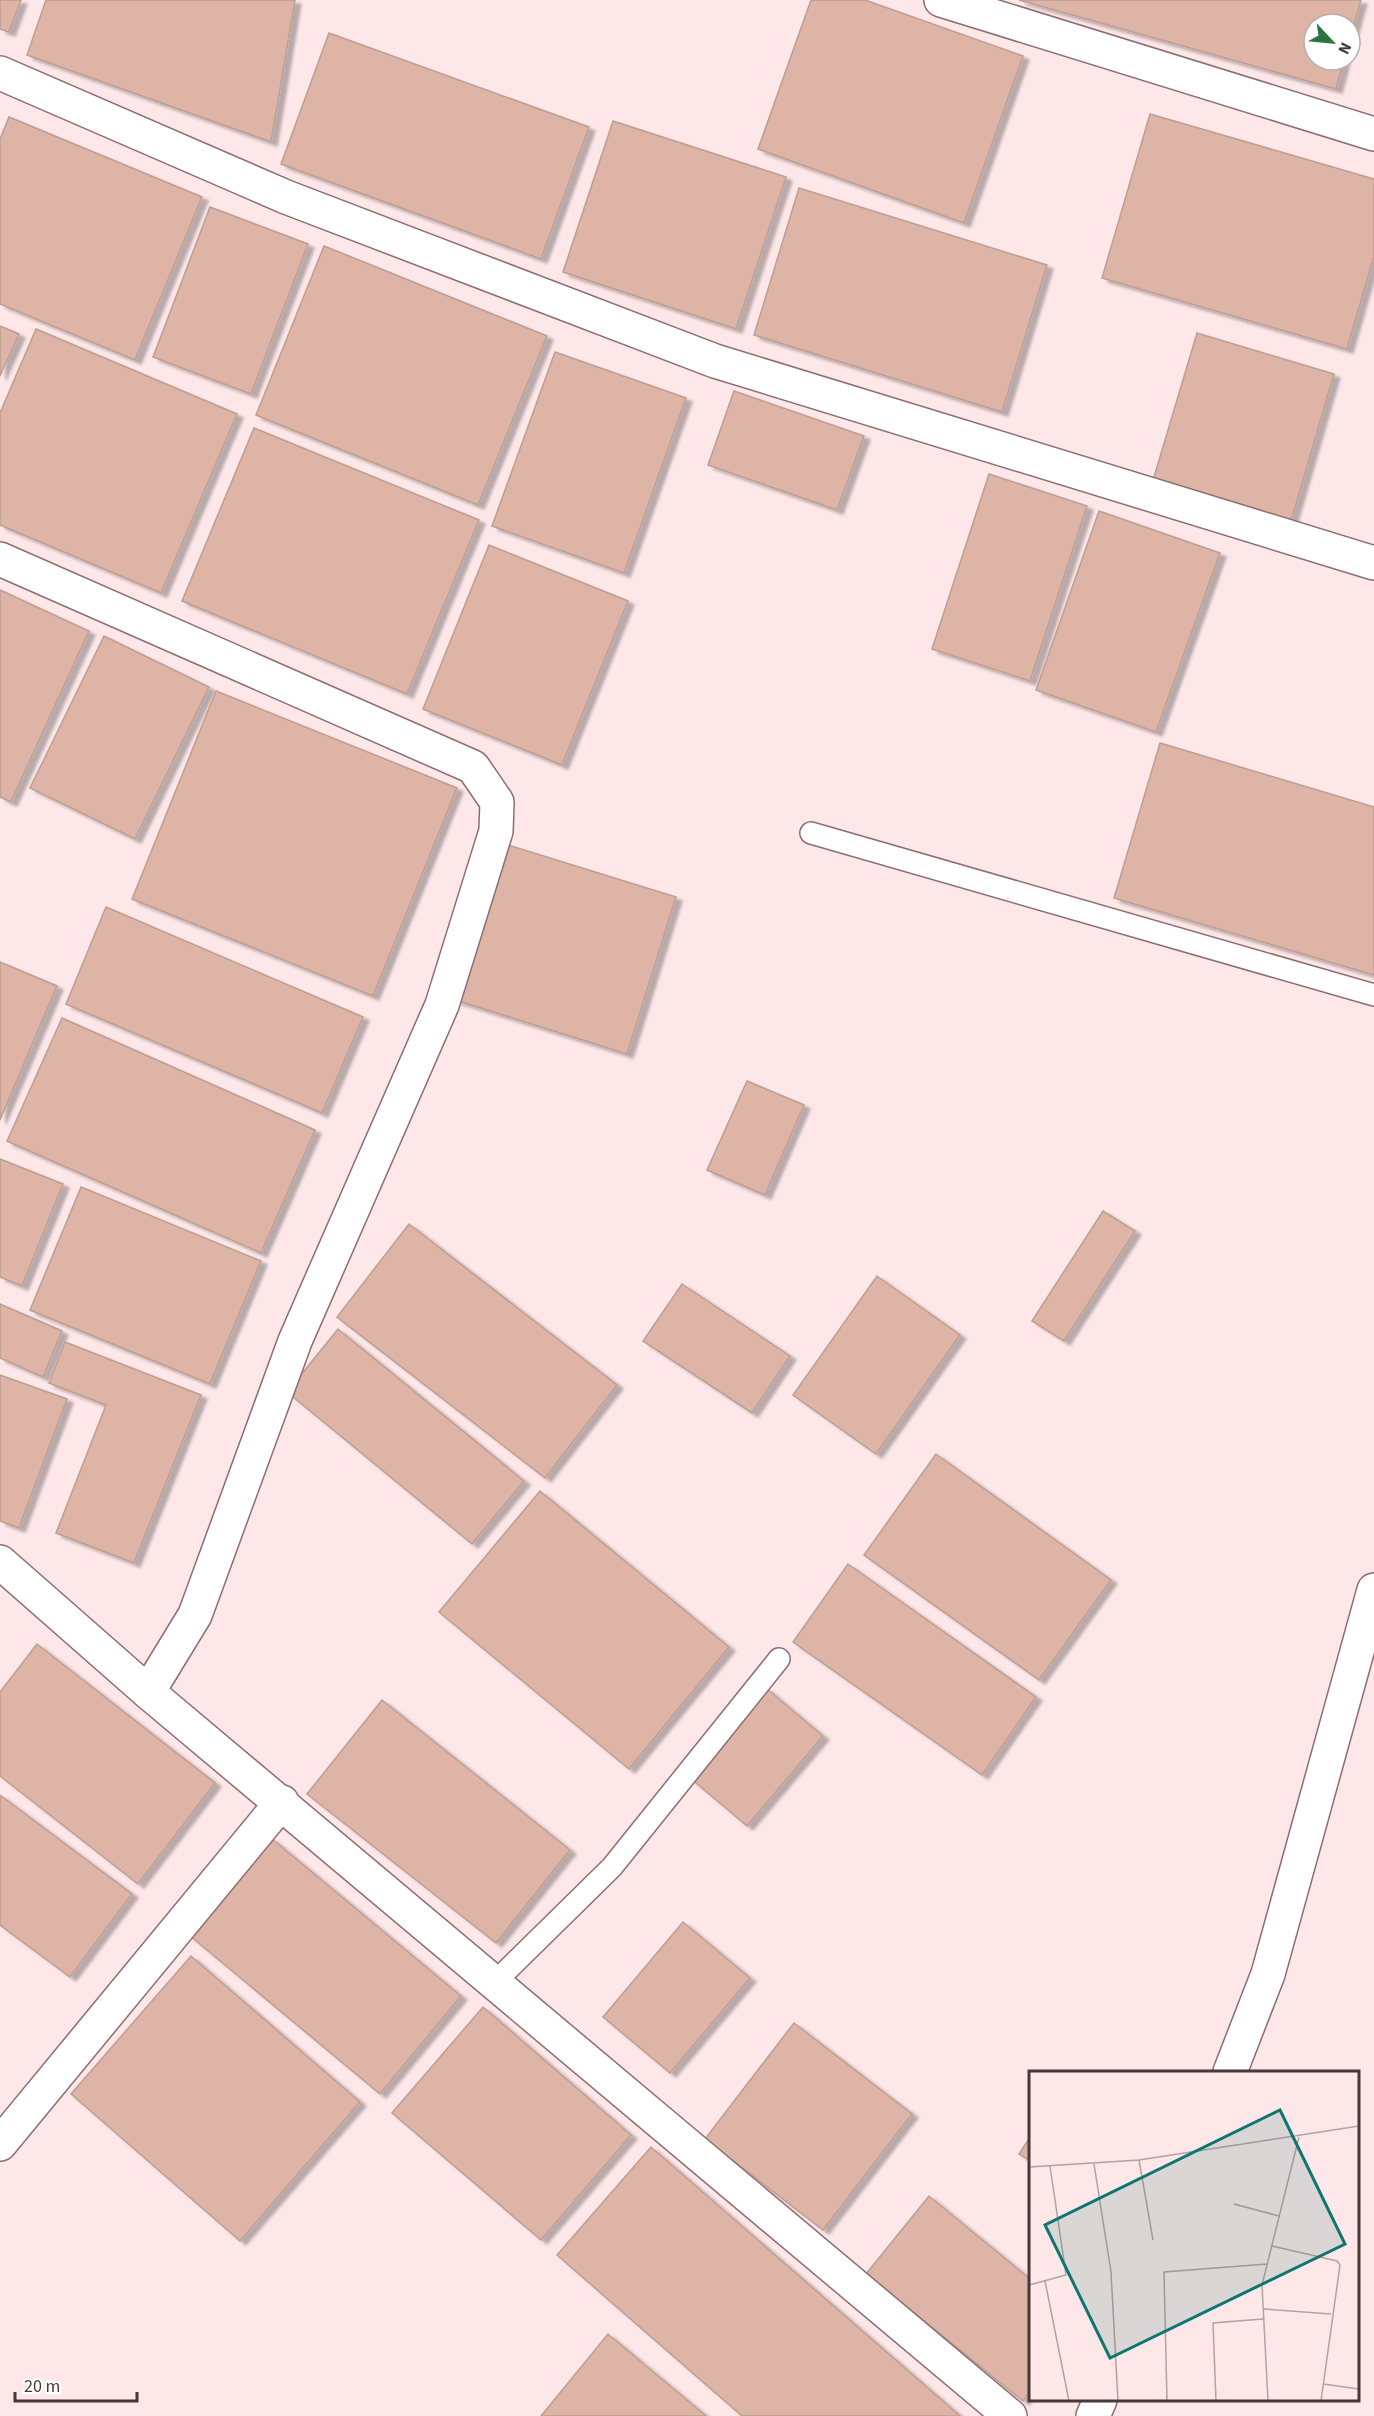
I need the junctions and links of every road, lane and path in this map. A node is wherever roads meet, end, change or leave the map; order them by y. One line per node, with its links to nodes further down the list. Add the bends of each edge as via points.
1 (941, 0): 3 (street)
2 (0, 73): 5 (street, via 286,196 716,361)
3 (1374, 135)
4 (0, 560): 11 (street, via 473,767 497,802 496,831 442,1005 295,1341 195,1615)
5 (1374, 563)
6 (811, 833): 7 (lane)
7 (1374, 995)
8 (0, 1562): 11 (street)
9 (1374, 1590): 14 (street, via 1268,1974)
10 (779, 1659): 13 (lane, via 612,1867)
11 (148, 1692): 12 (street)
12 (282, 1802): 13 (street); 15 (street)
13 (495, 1982): 17 (street)
14 (1231, 2071)
15 (0, 2144)
16 (1100, 2401): 18 (street)
17 (1010, 2416)
18 (1094, 2416)

